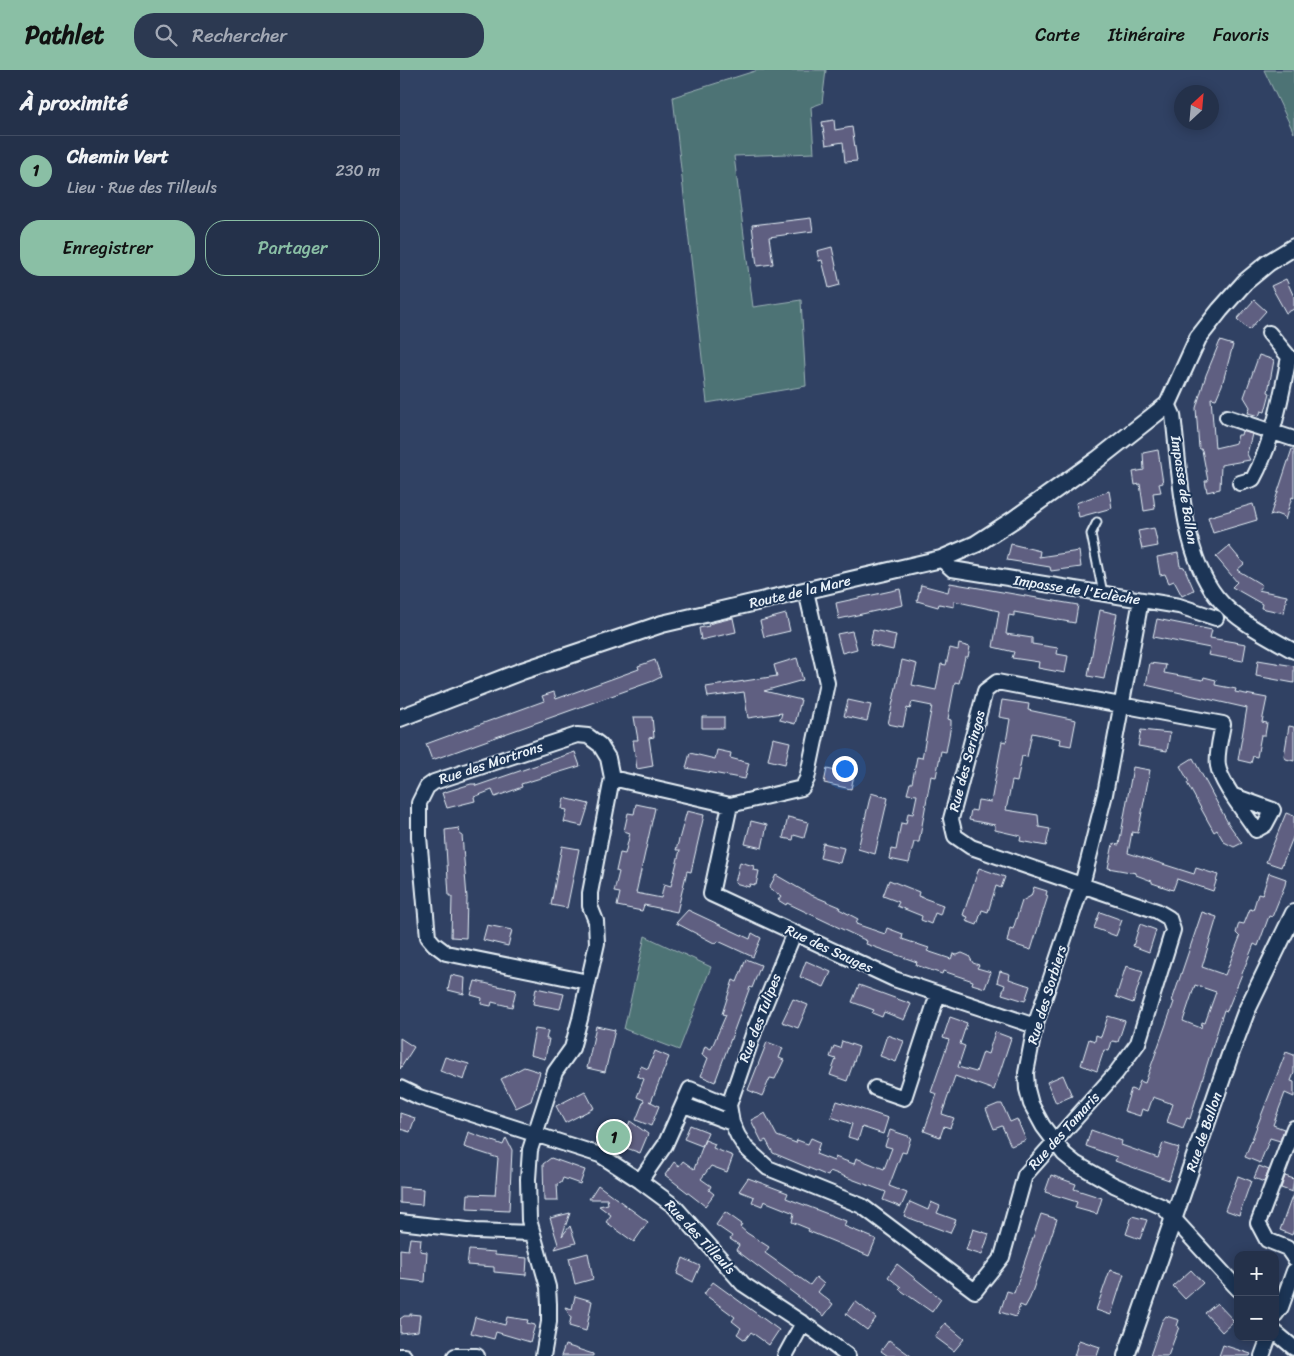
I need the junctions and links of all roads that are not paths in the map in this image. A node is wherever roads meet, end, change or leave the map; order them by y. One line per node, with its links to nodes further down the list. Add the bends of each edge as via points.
1 (1294, 247): 3 (street, via 1245,282 1220,310 1198,338)
2 (1269, 333): 5 (street, via 1289,357)
3 (1168, 404): 9 (street, Route de la Mare, via 1013,520 976,544); 14 (street, Impasse de Ballon, via 1173,415 1190,535 1206,579 1216,596 1233,613)
4 (1226, 418): 5 (street)
5 (1271, 431): 6 (street); 7 (street, via 1262,463 1253,479)
6 (1294, 439)
7 (1240, 483)
8 (1097, 522): 11 (lane, via 1091,534)
9 (941, 559): 10 (street, Route de la Mare); 11 (street, Impasse de l'Eclèche, via 952,569)
10 (806, 591): 16 (street, Route de la Mare, via 662,624 503,678); 19 (street, via 827,683 807,779 802,788)
11 (1103, 593): 12 (street, Impasse de l'Eclèche)
12 (1141, 600): 13 (street, Impasse de l'Eclèche, via 1179,606); 15 (street, Rue des Sorbiers)
13 (1216, 618)
14 (1294, 651)
15 (1122, 704): 18 (street, via 1223,724 1219,768); 20 (street, Rue des Sorbiers, via 1105,794); 20 (street, Rue des Seringas, via 997,682 985,692 951,819 955,836 965,844)
16 (400, 718)
17 (612, 778): 19 (street); 23 (street, Rue des Mortrons, via 590,893 597,943); 23 (street, Rue des Mortrons, via 608,758 600,745 588,736 577,735 434,782 427,786 419,803 428,937 434,944 446,953)
18 (1234, 796)
19 (730, 805): 22 (street, Rue des Sauges, via 711,894)
20 (1082, 885): 25 (street, Rue des Sorbiers); 33 (street, Rue des Tamaris, via 1157,911 1170,918 1173,930 1138,1043)
21 (1294, 913): 35 (street, Rue de Ballon, via 1246,1012)
22 (794, 933): 24 (street, Rue des Sauges, via 894,979); 29 (street, Rue des Tulipes, via 753,1034)
23 (588, 982): 32 (street, Rue des Mortrons, via 572,1048 555,1072)
24 (938, 994): 25 (street, Rue des Sauges); 27 (street, via 904,1098)
25 (1035, 1026): 33 (street, Rue des Sorbiers, via 1026,1073 1027,1090 1031,1104)
26 (400, 1088): 32 (street, Rue des Tilleuls)
27 (875, 1088)
28 (684, 1105): 29 (street, via 690,1089); 30 (street); 34 (street, via 665,1146)
29 (729, 1105): 30 (street, Rue des Tulipes)
30 (732, 1123): 33 (street, Rue des Tamaris, via 746,1148 768,1168 862,1206 975,1291 1002,1257 1025,1175)
31 (1294, 1128): 38 (street, via 1258,1223 1267,1240 1287,1248)
32 (534, 1135): 34 (street, Rue des Tilleuls, via 600,1155); 37 (street, Rue des Mortrons, via 528,1179)
33 (1054, 1143): 35 (street, Rue des Sorbiers, via 1075,1163 1163,1207)
34 (640, 1181): 42 (street, Rue des Tilleuls, via 683,1215 743,1284)
35 (1174, 1217): 40 (street, Rue des Sorbiers); 53 (street, Rue de Ballon)
36 (400, 1222): 37 (street, via 476,1231)
37 (532, 1233): 50 (street, Rue des Mortrons, via 548,1287 549,1322)
38 (1294, 1258)
39 (1294, 1271): 41 (street)
40 (1234, 1285)
41 (1279, 1310)
42 (803, 1323): 51 (street); 52 (street, Rue des Tilleuls)
43 (1279, 1335): 45 (street)
44 (1268, 1341): 54 (street)
45 (1294, 1348)
46 (400, 1356): 47 (street)
47 (404, 1356)
48 (455, 1356): 49 (street)
49 (477, 1356)
50 (543, 1356)
51 (784, 1356)
52 (848, 1356)
53 (1126, 1356)
54 (1262, 1356)

